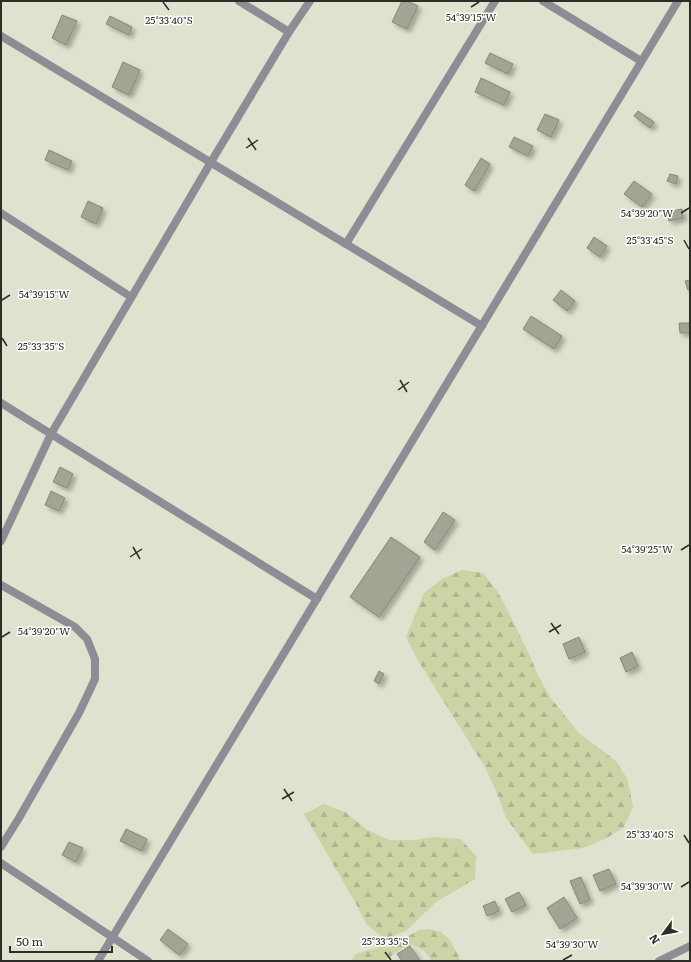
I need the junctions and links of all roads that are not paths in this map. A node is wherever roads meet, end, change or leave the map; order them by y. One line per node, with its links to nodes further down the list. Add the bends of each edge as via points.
1 (240, 1): 6 (street)
2 (310, 1): 6 (street)
3 (495, 1): 11 (street)
4 (542, 1): 8 (street)
5 (678, 1): 8 (street)
6 (289, 32): 9 (street)
7 (1, 36): 9 (street)
8 (641, 61): 13 (street)
9 (211, 162): 11 (street); 12 (street)
10 (1, 213): 12 (street)
11 (346, 244): 13 (street)
12 (131, 297): 15 (street)
13 (482, 326): 18 (street)
14 (1, 403): 15 (street)
15 (51, 434): 16 (street); 18 (street)
16 (1, 541)
17 (1, 585): 19 (street, via 75,627 87,639 95,659 95,679 75,719)
18 (317, 599): 21 (street)
19 (1, 846)
20 (1, 863): 21 (street)
21 (112, 937): 23 (street); 24 (street)
22 (690, 946): 25 (street)
23 (98, 961)
24 (148, 961)
25 (658, 961)

